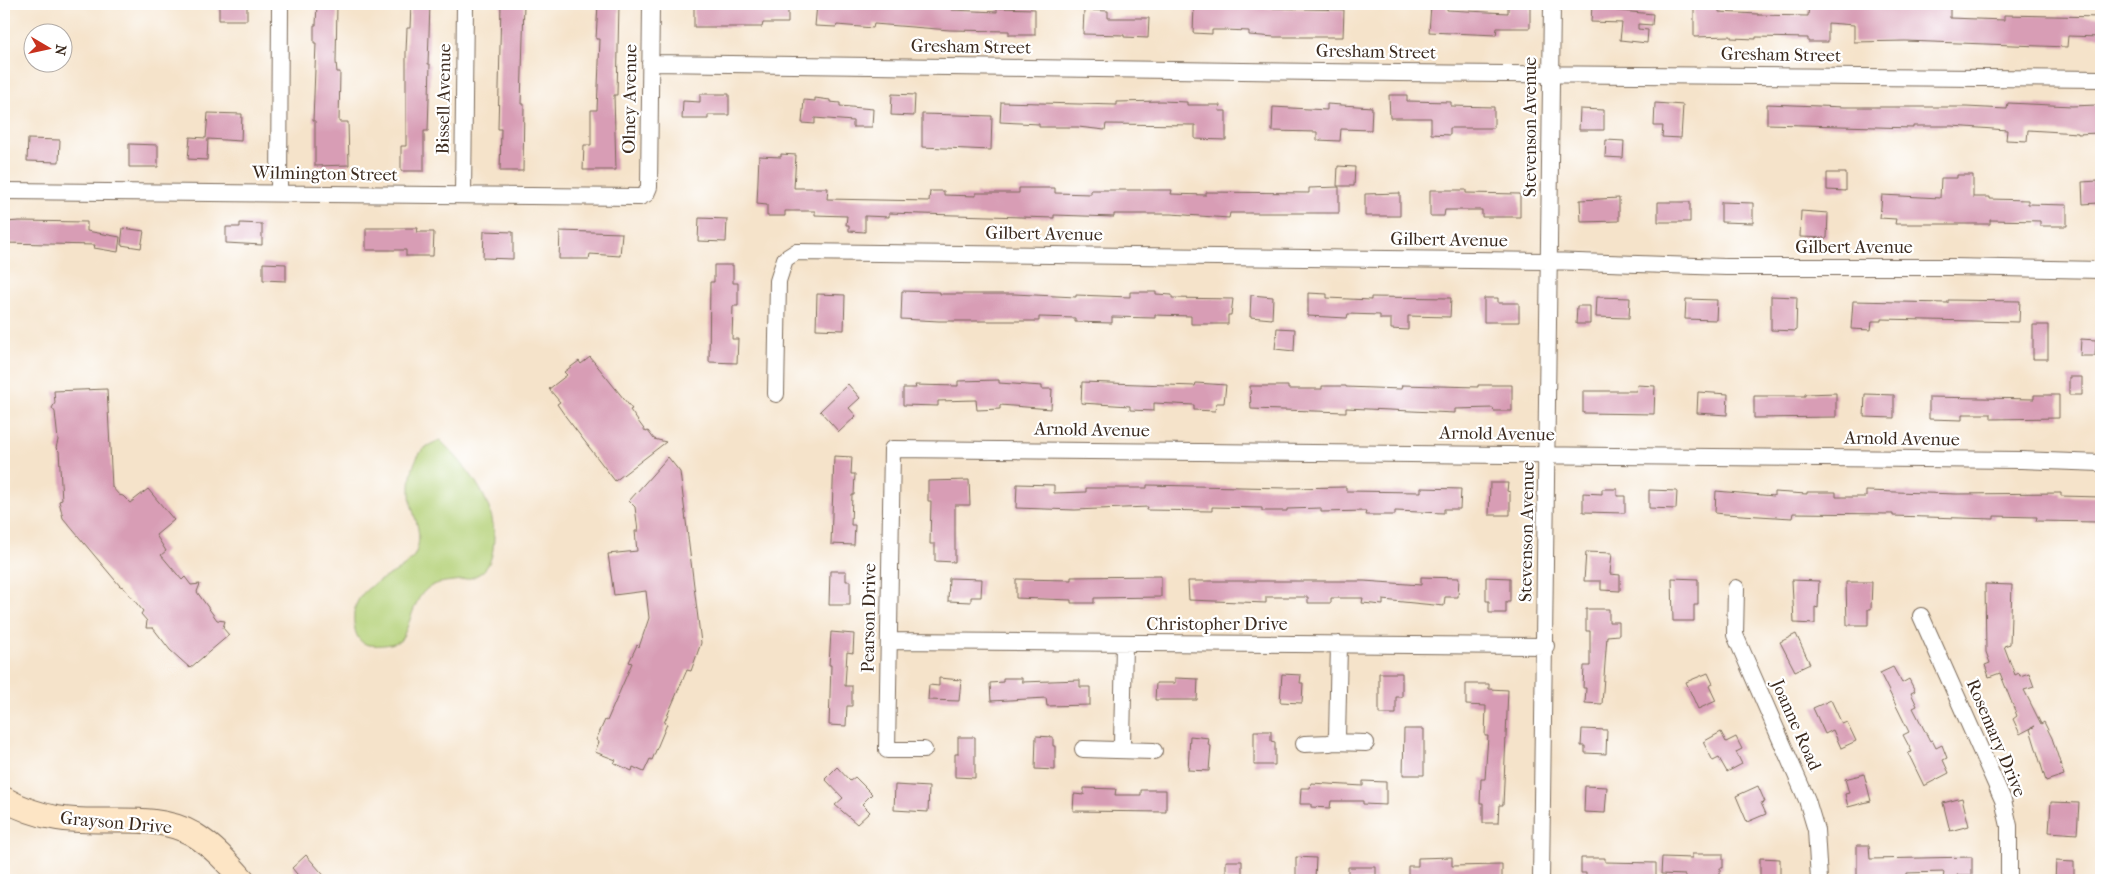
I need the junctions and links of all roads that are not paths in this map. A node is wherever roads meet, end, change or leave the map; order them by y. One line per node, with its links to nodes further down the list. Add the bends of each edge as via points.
1 (280, 4): 9 (street)
2 (465, 4): 11 (street, Bissell Avenue)
3 (651, 4): 5 (street, Olney Avenue)
4 (1552, 4): 6 (street, Stevenson Avenue)
5 (650, 63): 6 (street, Gresham Street); 10 (street, Olney Avenue, via 649,186)
6 (1550, 73): 7 (street, Gresham Street); 12 (street, Stevenson Avenue)
7 (2101, 79)
8 (4, 191): 9 (street, Wilmington Street)
9 (279, 193): 11 (street, Wilmington Street)
10 (646, 194): 11 (street, Wilmington Street, via 637,198)
11 (462, 195)
12 (1549, 261): 13 (street, Gilbert Avenue, via 1726,267); 14 (street, Gilbert Avenue, via 796,252 785,259 778,281); 16 (street, Stevenson Avenue)
13 (2101, 270)
14 (776, 394)
15 (892, 448): 16 (street, Arnold Avenue); 20 (street, Pearson Drive)
16 (1547, 455): 17 (street, Arnold Avenue); 23 (street, Stevenson Avenue)
17 (2101, 463)
18 (1736, 588): 34 (street, Joanne Road, via 1735,635 1807,800 1816,830)
19 (1921, 616): 35 (street, Rosemary Drive, via 2002,800 2009,826)
20 (889, 641): 21 (street, Christopher Drive); 28 (street, Pearson Drive, via 887,750)
21 (1124, 643): 22 (street, Christopher Drive); 29 (street, via 1123,741)
22 (1339, 644): 23 (street, Christopher Drive); 24 (street, via 1337,737)
23 (1546, 646): 33 (street, Stevenson Avenue)
24 (1333, 742): 25 (street); 26 (street)
25 (1366, 743)
26 (1304, 744)
27 (1083, 749): 29 (street)
28 (924, 750)
29 (1116, 750): 30 (street)
30 (1154, 751)
31 (4, 799): 32 (street, Grayson Drive, via 59,819 151,823 181,829 215,850)
32 (243, 880)
33 (1542, 880)
34 (1819, 880)
35 (2009, 880)

